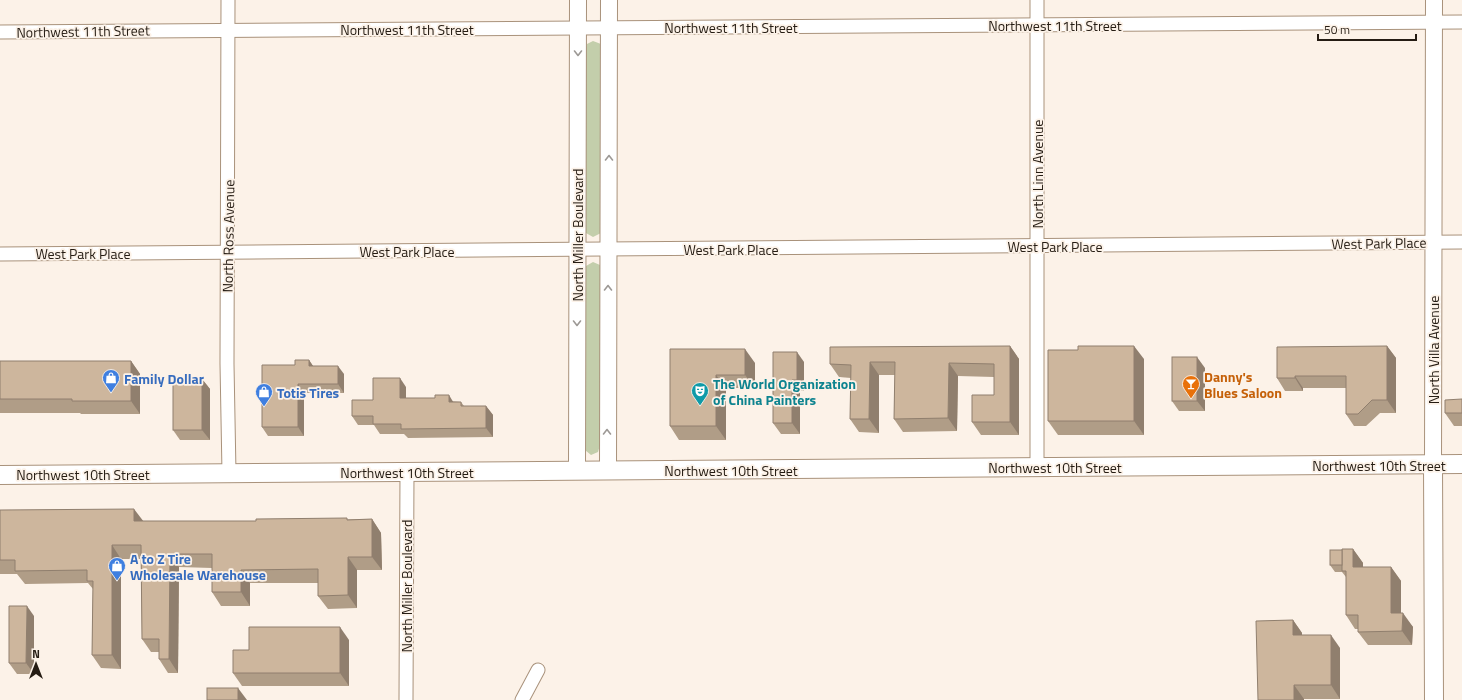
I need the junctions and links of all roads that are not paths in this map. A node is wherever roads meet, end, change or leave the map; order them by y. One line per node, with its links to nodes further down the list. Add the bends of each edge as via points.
1 (228, 0): 11 (street, North Ross Avenue)
2 (578, 0): 10 (street, North Miller Boulevard)
3 (609, 0): 9 (street)
4 (1037, 0): 8 (street, North Linn Avenue)
5 (1434, 0): 7 (street, North Villa Avenue)
6 (1462, 22): 7 (street, Northwest 11th Street)
7 (1434, 23): 8 (street, Northwest 11th Street); 14 (street, North Villa Avenue)
8 (1037, 25): 9 (street, Northwest 11th Street); 15 (street, North Linn Avenue)
9 (609, 28): 10 (street, Northwest 11th Street); 17 (street, one-way to 9)
10 (578, 29): 11 (street, Northwest 11th Street); 16 (street, North Miller Boulevard, one-way to 16)
11 (228, 30): 12 (street, Northwest 11th Street); 18 (street, North Ross Avenue)
12 (0, 32)
13 (1462, 242): 14 (street, West Park Place)
14 (1433, 243): 15 (street, West Park Place); 20 (street, North Villa Avenue)
15 (1037, 246): 17 (street, West Park Place); 22 (street, North Linn Avenue)
16 (577, 250): 17 (street, West Park Place); 18 (street, West Park Place); 23 (street, North Miller Boulevard, one-way to 23)
17 (608, 250): 24 (street, one-way to 17)
18 (227, 253): 19 (street, West Park Place); 26 (street, North Ross Avenue)
19 (0, 254)
20 (1433, 464): 21 (main road, Northwest 10th Street); 22 (main road, Northwest 10th Street); 31 (main road, North Villa Avenue)
21 (1462, 464)
22 (1037, 467): 24 (main road, Northwest 10th Street)
23 (577, 471): 24 (main road, Northwest 10th Street); 25 (main road, Northwest 10th Street)
24 (608, 471)
25 (407, 472): 26 (main road, Northwest 10th Street); 29 (street, North Miller Boulevard)
26 (229, 473): 27 (main road, Northwest 10th Street)
27 (0, 474)
28 (538, 670): 30 (street)
29 (406, 700)
30 (522, 700)
31 (1434, 700)

